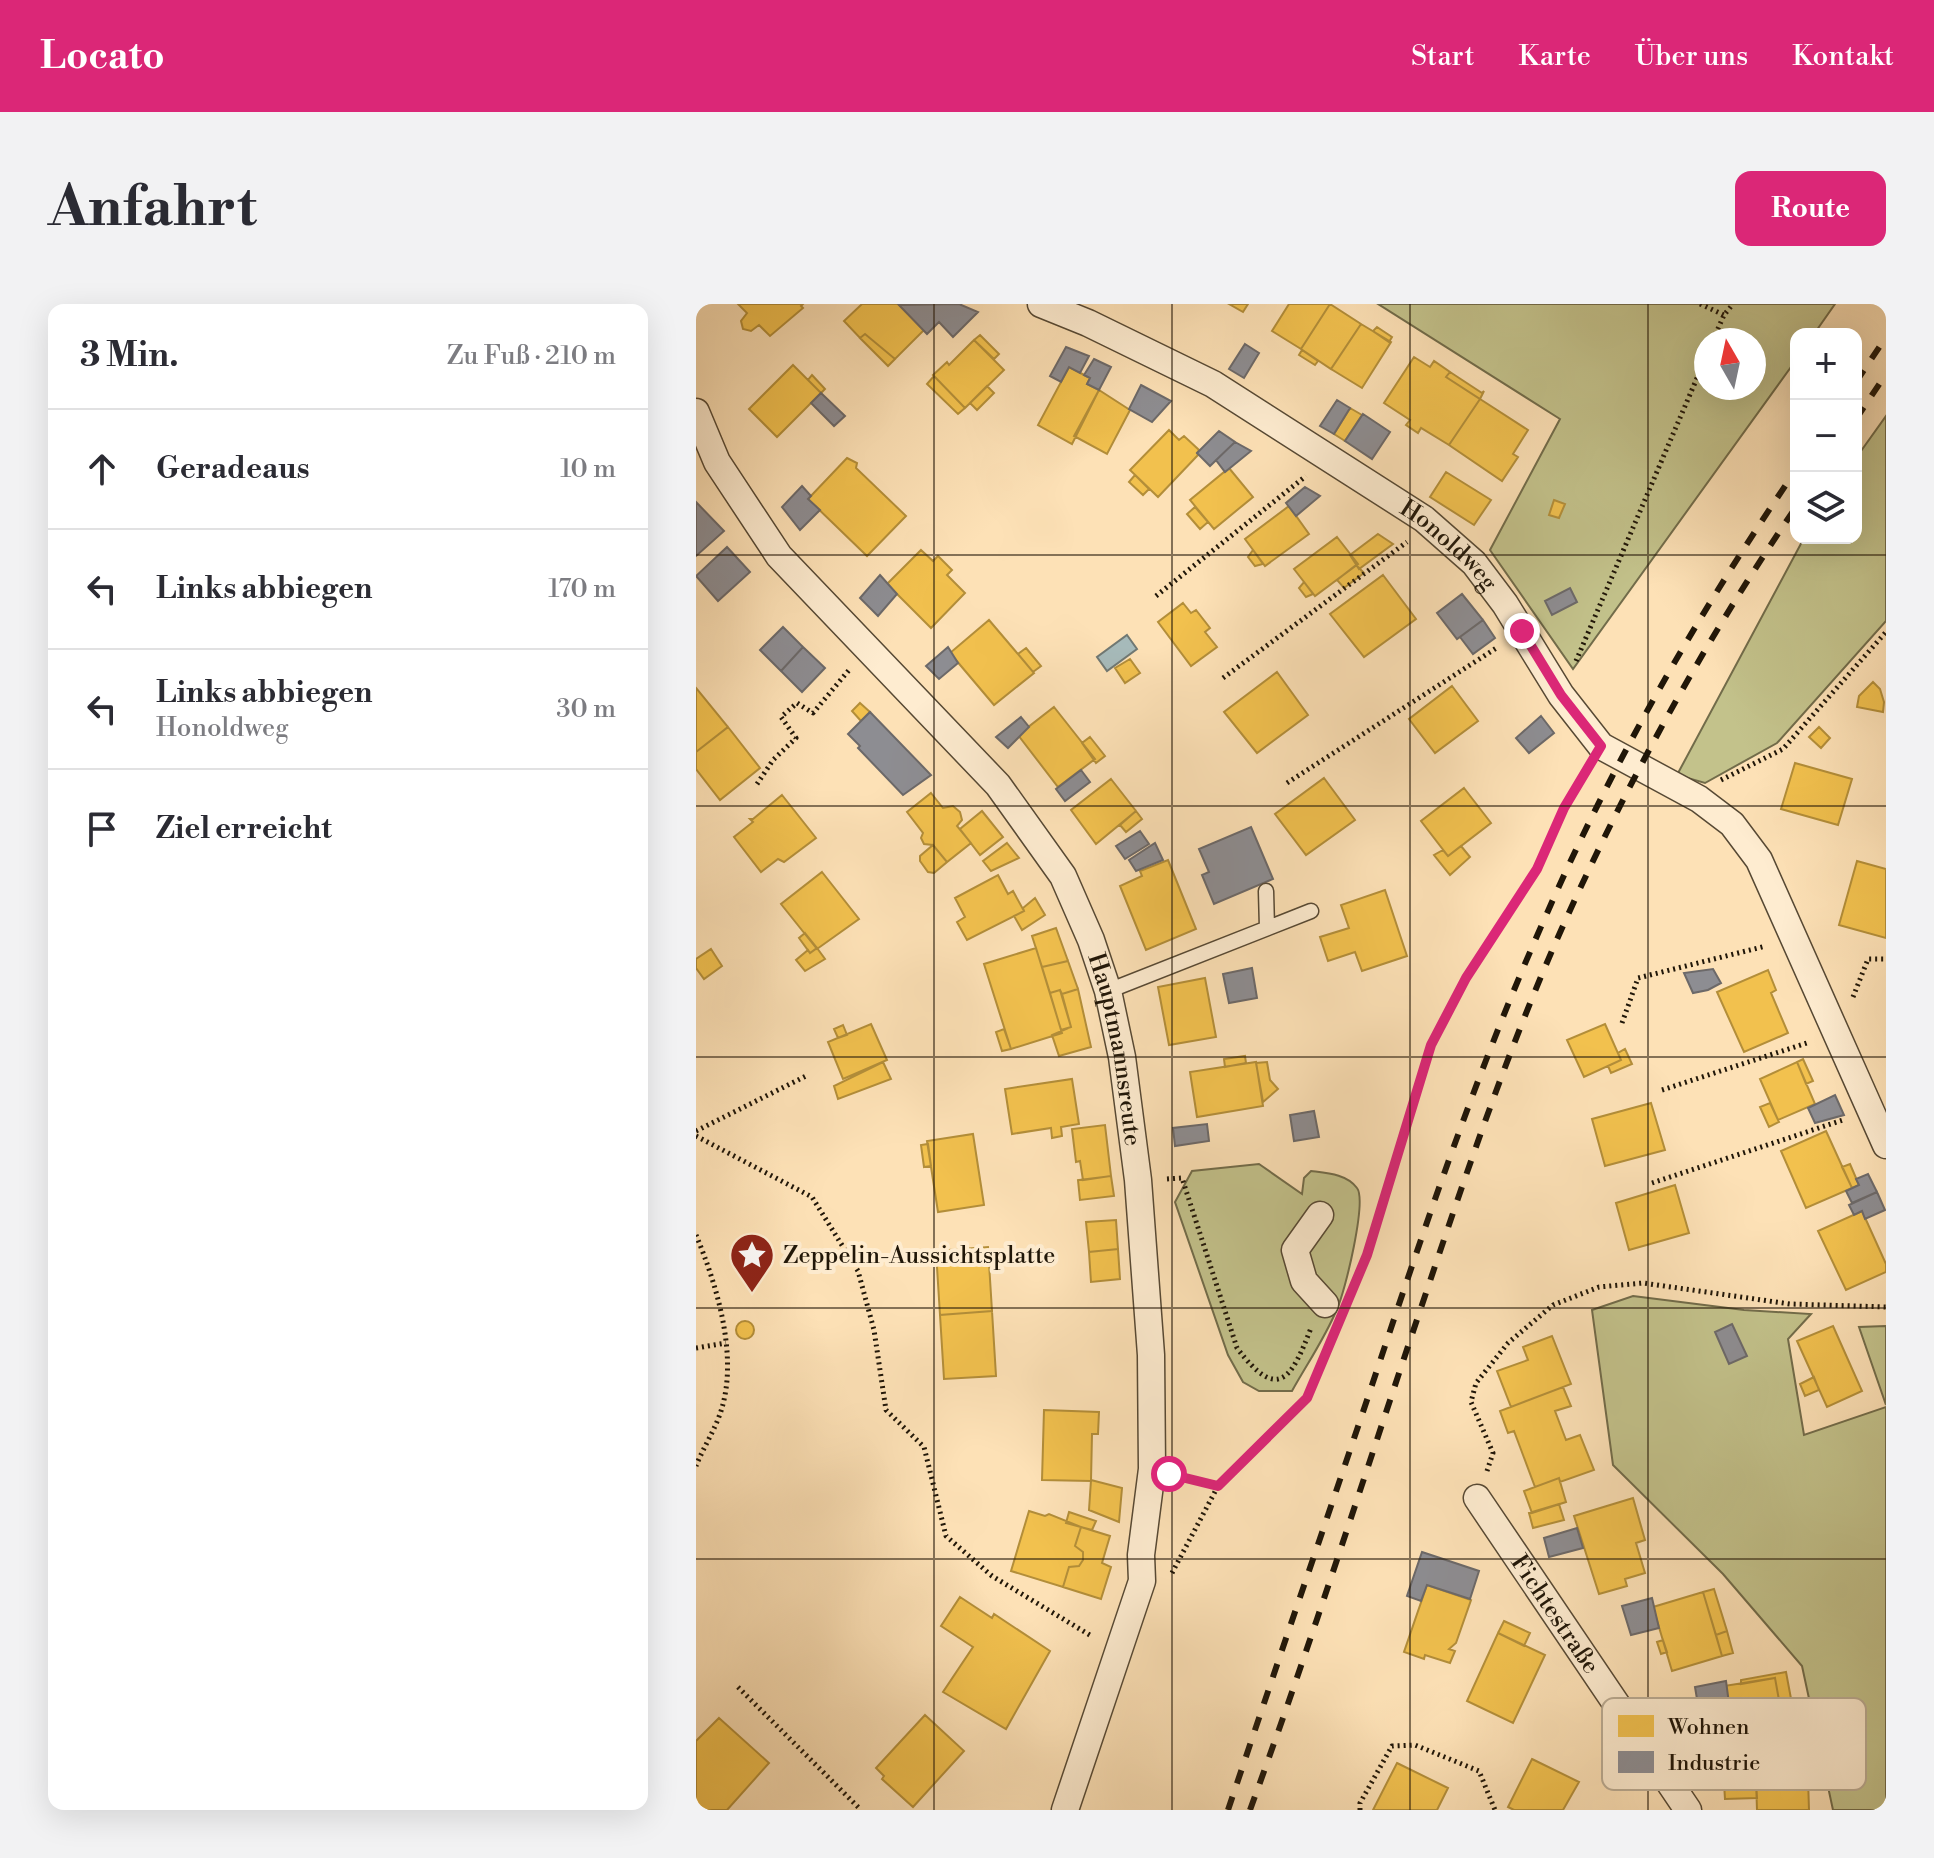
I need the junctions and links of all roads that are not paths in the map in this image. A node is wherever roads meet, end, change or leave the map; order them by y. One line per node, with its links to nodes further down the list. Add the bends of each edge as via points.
1 (1050, 306): 7 (street, Honoldweg, via 1213,384 1430,524 1474,563 1601,746 1699,799 1732,824 1759,860)
2 (696, 412): 6 (street, Hauptmannsreute, via 717,462 779,556 998,785 1063,876)
3 (1266, 891): 5 (lane)
4 (1311, 911): 5 (lane)
5 (1267, 928): 6 (lane)
6 (1108, 991): 13 (street, Hauptmannsreute, via 1132,1122 1151,1355 1152,1469 1142,1581)
7 (1886, 1145)
8 (1320, 1215): 9 (street, via 1295,1250 1304,1281)
9 (1334, 1307)
10 (1477, 1498): 11 (street, Fichtestraße)
11 (1612, 1698)
12 (1674, 1790): 14 (street, Fichtestraße)
13 (1065, 1810)
14 (1688, 1810)

